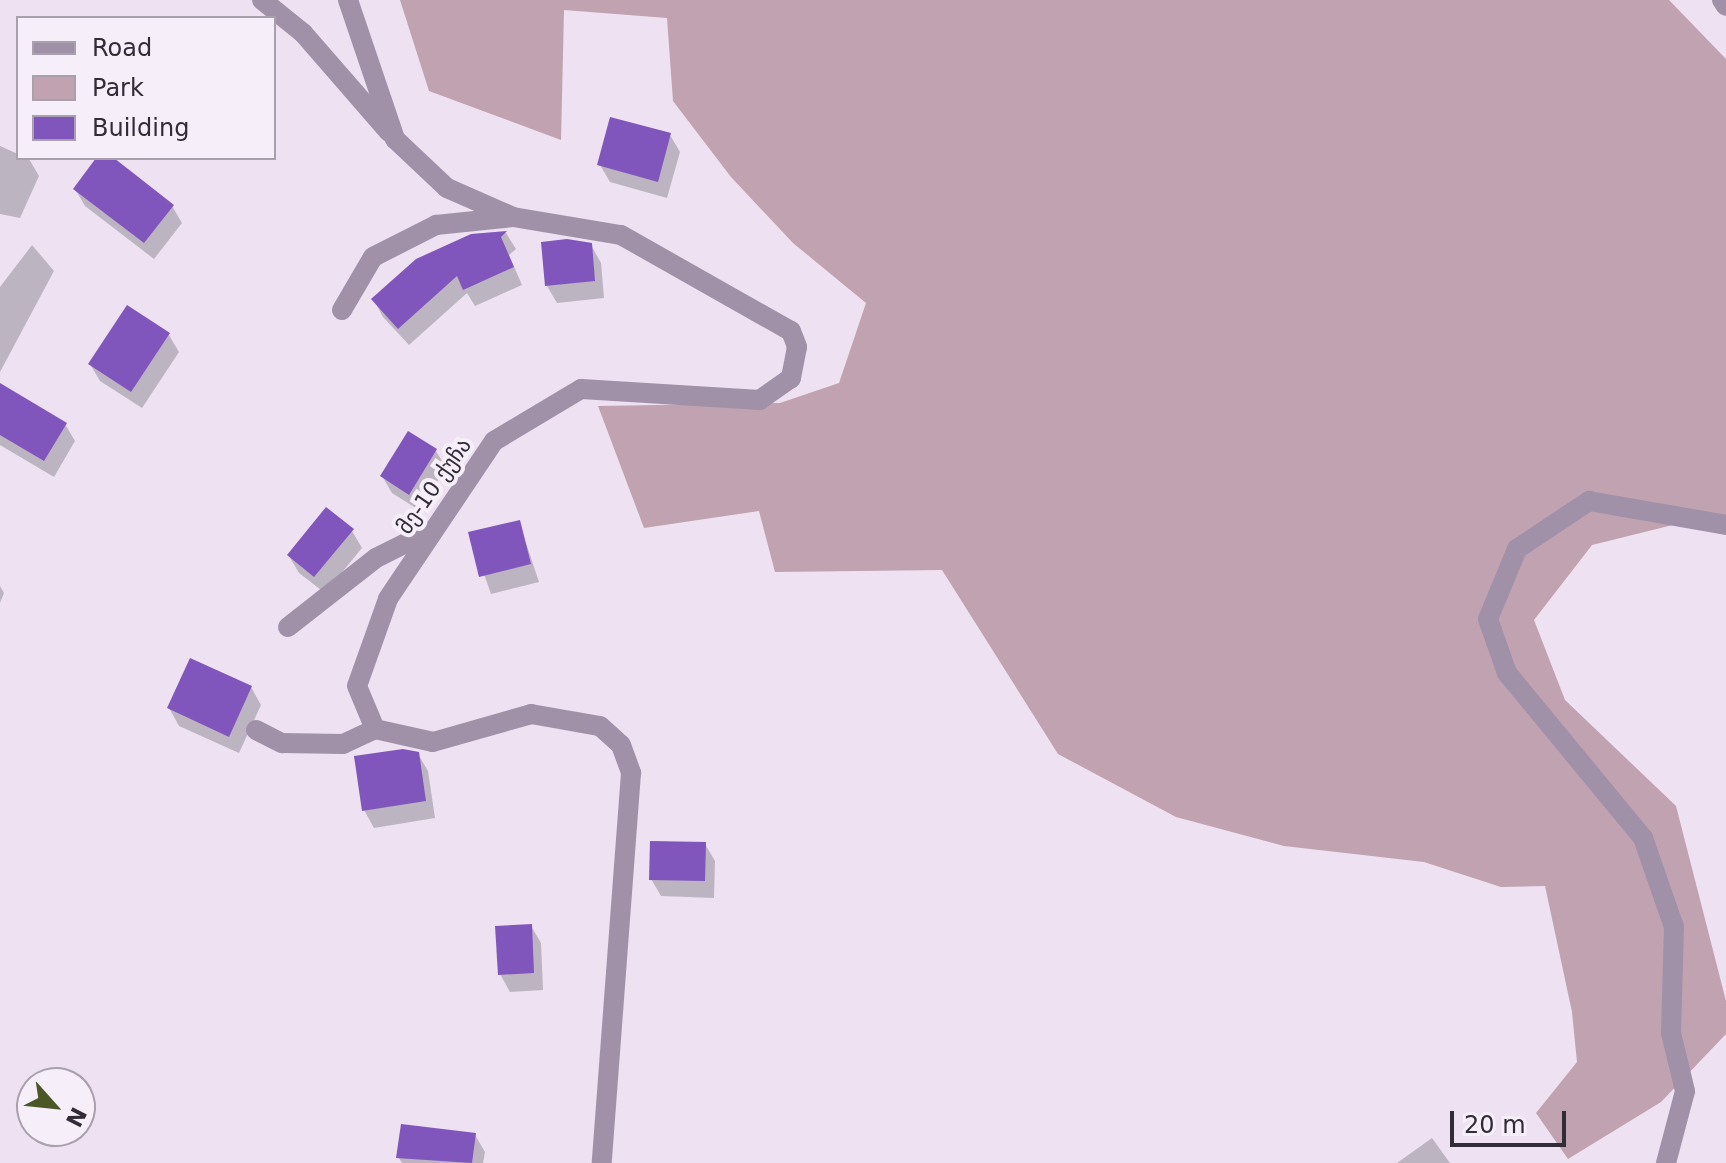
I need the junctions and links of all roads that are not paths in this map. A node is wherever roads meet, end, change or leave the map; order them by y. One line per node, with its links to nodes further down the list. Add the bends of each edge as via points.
1 (262, 0): 5 (street, via 303,33)
2 (348, 0): 5 (street, მე-10 ქუჩა)
3 (1722, 0): 4 (street)
4 (1726, 6)
5 (395, 139): 6 (street, მე-10 ქუჩა, via 447,188)
6 (513, 217): 7 (street, via 436,225 373,257); 9 (street, მე-10 ქუჩა, via 621,235 727,290 791,331 797,347 791,378 760,400 581,389 494,441)
7 (342, 310)
8 (1726, 525): 14 (street, via 1589,501 1517,549 1488,619 1507,673 1643,838 1674,927 1671,1033 1685,1091)
9 (430, 531): 10 (street, via 376,558); 11 (street, მე-10 ქუჩა, via 388,599 357,686)
10 (288, 627)
11 (375, 729): 12 (street, via 343,744 282,743); 13 (street, via 433,742 531,714 600,726 621,745 631,773)
12 (256, 730)
13 (602, 1163)
14 (1666, 1163)

